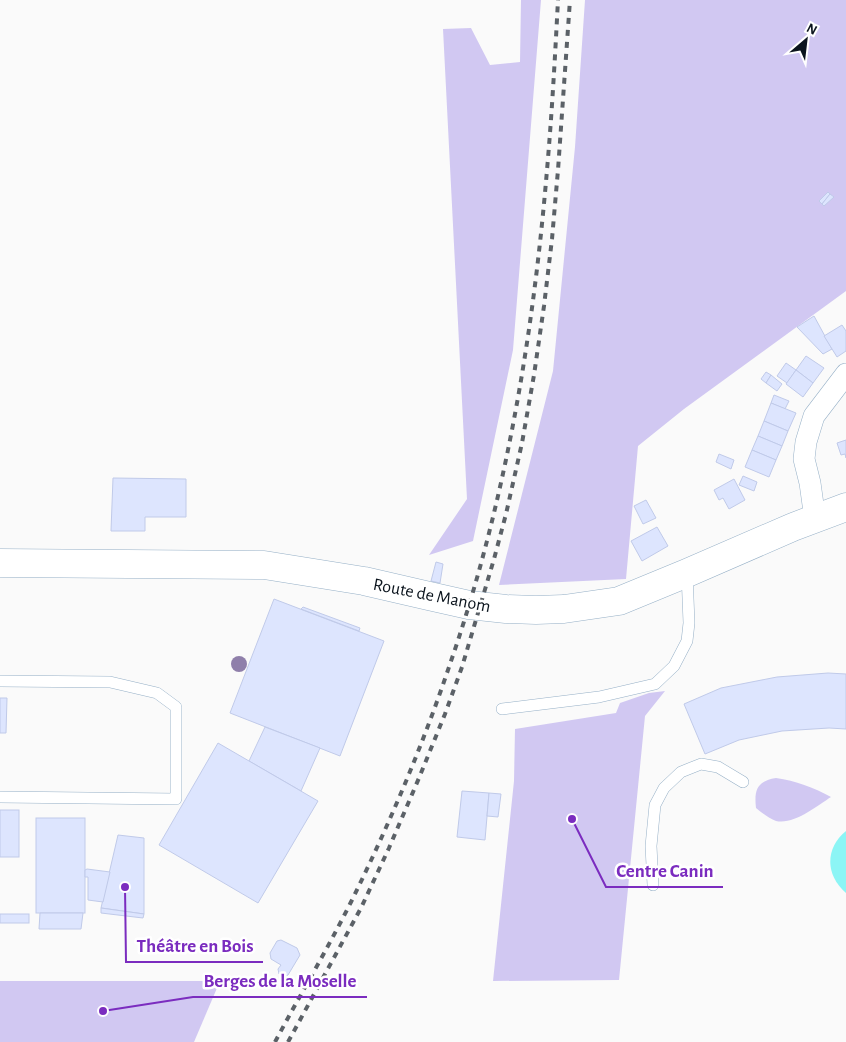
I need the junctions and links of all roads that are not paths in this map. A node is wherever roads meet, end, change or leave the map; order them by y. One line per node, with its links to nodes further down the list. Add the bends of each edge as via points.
1 (846, 374): 3 (street, via 814,416 806,442 804,459)
2 (846, 507): 3 (street, Route de Manom)
3 (816, 518): 5 (street, Route de Manom)
4 (0, 563): 5 (street, Route de Manom, via 264,565 364,581 470,604 536,610 619,601)
5 (687, 573): 7 (lane, via 688,640 674,666 656,684 599,697)
6 (0, 681): 9 (lane, via 110,682 157,693 176,707 176,799)
7 (502, 709)
8 (743, 782): 10 (lane, via 718,767 701,764 681,772 664,788 655,805 651,846)
9 (0, 797)
10 (653, 885)

